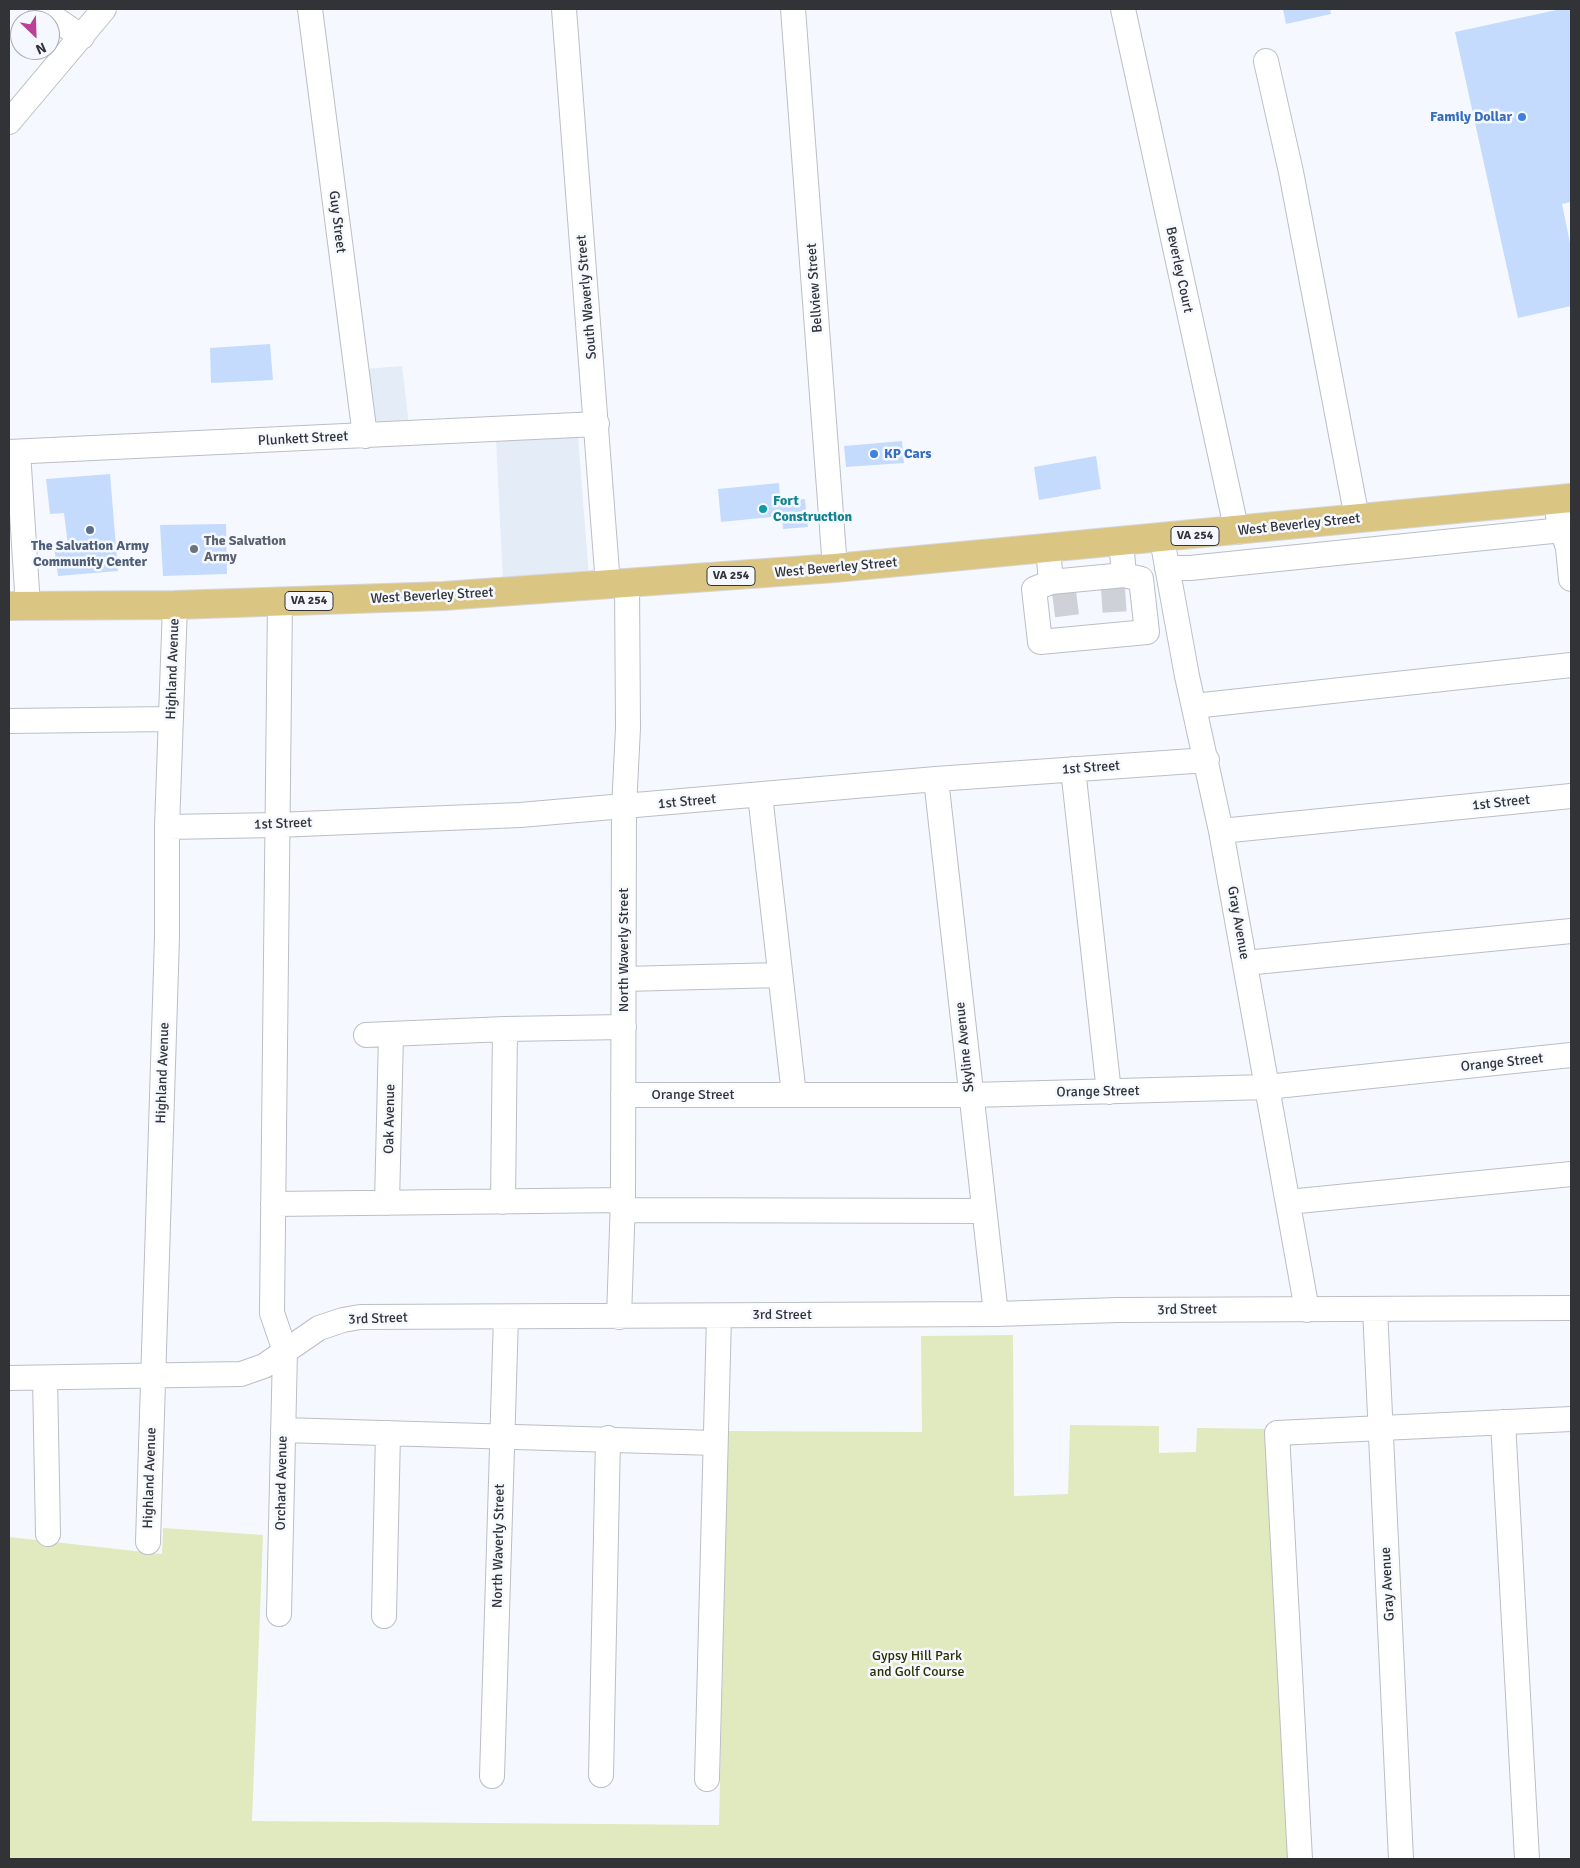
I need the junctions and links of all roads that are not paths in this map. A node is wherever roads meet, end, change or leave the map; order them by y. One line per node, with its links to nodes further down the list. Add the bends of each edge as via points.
1 (41, 9): 7 (street)
2 (104, 9): 7 (street)
3 (310, 9): 11 (street, Guy Street)
4 (564, 9): 10 (street, South Waverly Street)
5 (793, 9): 20 (street, Bellview Street)
6 (1123, 9): 16 (street, Beverley Court)
7 (82, 37): 9 (street)
8 (1266, 61): 14 (street, via 1291,172)
9 (9, 122)
10 (597, 424): 11 (street, Plunkett Street); 24 (street, South Waverly Street)
11 (365, 436): 12 (street, Plunkett Street)
12 (13, 452): 28 (street)
13 (1562, 499): 14 (main road, West Beverley Street / VA 254); 15 (street)
14 (1357, 518): 16 (main road, West Beverley Street / VA 254)
15 (1562, 530): 21 (street); 22 (street, via 1568,548)
16 (1237, 532): 17 (main road, West Beverley Street / VA 254)
17 (1162, 539): 18 (main road, West Beverley Street / VA 254); 21 (street, Gray Avenue)
18 (1122, 542): 19 (main road, West Beverley Street / VA 254); 23 (street)
19 (1048, 548): 20 (main road, West Beverley Street / VA 254); 25 (street)
20 (835, 568): 24 (main road, West Beverley Street / VA 254)
21 (1167, 568): 29 (street, Gray Avenue)
22 (1571, 579)
23 (1116, 580): 25 (street); 30 (street, via 1141,579)
24 (618, 584): 26 (main road, West Beverley Street / VA 254, via 444,596); 40 (street, North Waverly Street, via 628,728)
25 (1059, 585): 30 (street, via 1034,589 1040,642 1068,631 1116,627)
26 (280, 602): 27 (main road, West Beverley Street / VA 254); 41 (street)
27 (175, 605): 28 (main road, West Beverley Street / VA 254); 33 (street, Highland Avenue)
28 (19, 606)
29 (1178, 628): 30 (street); 32 (street, Gray Avenue)
30 (1147, 632)
31 (1571, 665): 32 (street)
32 (1194, 706): 35 (street, Gray Avenue)
33 (171, 719): 34 (street); 42 (street, Highland Avenue)
34 (9, 721)
35 (1206, 760): 36 (street, 1st Street); 43 (street, Gray Avenue)
36 (1073, 769): 37 (street, 1st Street); 54 (street)
37 (936, 779): 38 (street, 1st Street); 57 (street, Skyline Avenue)
38 (760, 795): 40 (street, 1st Street); 46 (street)
39 (1571, 796): 43 (street, 1st Street)
40 (624, 808): 41 (street, 1st Street); 47 (street, North Waverly Street)
41 (277, 825): 42 (street, 1st Street); 62 (street)
42 (167, 827): 73 (street, Highland Avenue, via 167,937)
43 (1221, 831): 45 (street, Gray Avenue)
44 (1571, 931): 45 (street)
45 (1245, 963): 53 (street, Gray Avenue)
46 (780, 976): 47 (street); 56 (street)
47 (624, 979): 48 (street, North Waverly Street)
48 (624, 1027): 49 (street); 55 (street, North Waverly Street)
49 (505, 1029): 50 (street); 59 (street)
50 (391, 1035): 51 (street); 61 (street, Oak Avenue)
51 (366, 1036)
52 (1571, 1055): 53 (street, Orange Street)
53 (1268, 1088): 54 (street, Orange Street); 60 (street, Gray Avenue)
54 (1108, 1092): 57 (street, Orange Street)
55 (623, 1095): 56 (street, Orange Street); 63 (street, North Waverly Street)
56 (794, 1095): 57 (street, Orange Street)
57 (971, 1095): 64 (street, Skyline Avenue)
58 (1571, 1174): 60 (street)
59 (503, 1202): 61 (street); 63 (street)
60 (1288, 1202): 67 (street, Gray Avenue)
61 (387, 1203): 62 (street)
62 (274, 1204): 72 (street, via 272,1313)
63 (623, 1205): 64 (street); 71 (street, North Waverly Street)
64 (984, 1211): 68 (street, Skyline Avenue)
65 (1571, 1308): 66 (street, 3rd Street)
66 (1375, 1309): 67 (street, 3rd Street); 78 (street, Gray Avenue)
67 (1307, 1310): 68 (street, 3rd Street)
68 (996, 1314): 69 (street, 3rd Street)
69 (719, 1316): 71 (street, 3rd Street); 83 (street)
70 (506, 1317): 71 (street, 3rd Street); 72 (street, 3rd Street, via 351,1318 319,1328); 81 (street, North Waverly Street)
71 (619, 1317)
72 (285, 1351): 73 (street, 3rd Street, via 264,1366 245,1373); 79 (street, Orchard Avenue)
73 (154, 1375): 75 (street, 3rd Street); 85 (street, Highland Avenue)
74 (9, 1378): 75 (street, 3rd Street)
75 (45, 1378): 84 (street)
76 (1571, 1419): 77 (street)
77 (1504, 1422): 78 (street); 93 (street)
78 (1381, 1428): 91 (street, via 1277,1433); 92 (street, Gray Avenue)
79 (283, 1430): 80 (street); 86 (street, Orchard Avenue)
80 (388, 1433): 81 (street); 87 (street)
81 (502, 1436): 82 (street); 88 (street, North Waverly Street)
82 (608, 1438): 83 (street); 89 (street)
83 (716, 1443): 90 (street)
84 (48, 1534)
85 (148, 1542)
86 (279, 1614)
87 (384, 1616)
88 (492, 1776)
89 (601, 1776)
90 (707, 1778)
91 (1300, 1859)
92 (1401, 1859)
93 (1527, 1859)

